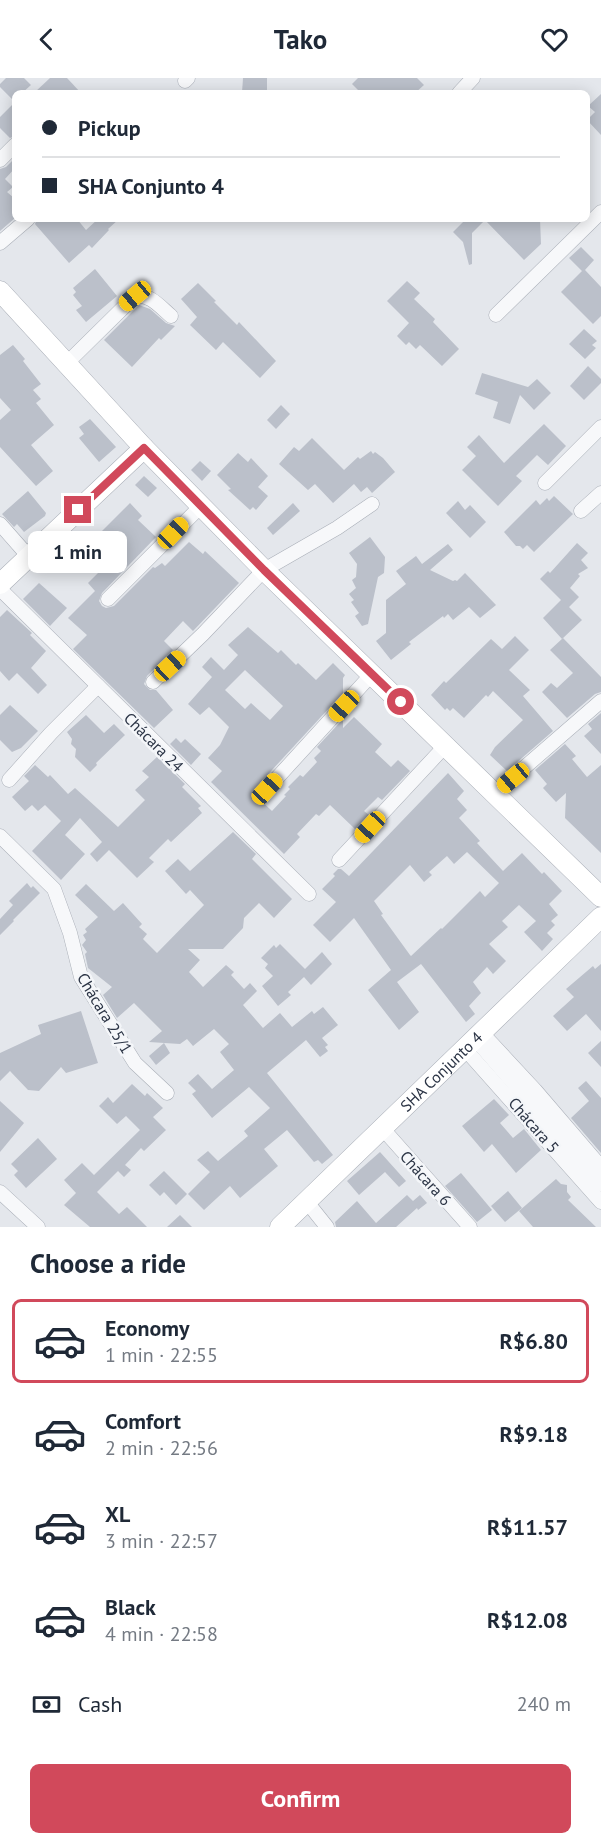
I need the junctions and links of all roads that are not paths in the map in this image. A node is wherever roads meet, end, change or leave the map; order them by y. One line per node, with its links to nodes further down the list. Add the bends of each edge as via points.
1 (473, 78): 2 (street)
2 (462, 90)
3 (12, 148): 4 (street)
4 (0, 160)
5 (601, 212): 9 (street)
6 (24, 222): 7 (street)
7 (0, 243)
8 (0, 291): 11 (street)
9 (496, 315)
10 (171, 316): 11 (street, via 149,297 135,296)
11 (67, 363): 13 (street)
12 (601, 427): 14 (street)
13 (144, 448): 17 (street); 20 (street)
14 (545, 483)
15 (601, 493): 18 (street)
16 (372, 504): 21 (street)
17 (201, 506): 21 (street); 24 (street)
18 (581, 512)
19 (0, 524): 20 (street)
20 (29, 557): 22 (street)
21 (264, 570): 25 (street); 26 (street)
22 (0, 584)
23 (0, 589): 27 (street, Chácara 24)
24 (108, 599)
25 (372, 674): 29 (street); 31 (street)
26 (153, 682)
27 (98, 686): 30 (street); 35 (street, Chácara 24)
28 (601, 701): 32 (street)
29 (446, 744): 32 (street); 34 (street)
30 (9, 780)
31 (267, 789)
32 (495, 793): 36 (street)
33 (0, 836): 39 (street, Chácara 25/1, via 54,889 81,977 135,1063)
34 (339, 860)
35 (309, 894)
36 (601, 897)
37 (601, 917): 38 (street, SHA Conjunto 4)
38 (474, 1040): 40 (street, SHA Conjunto 4); 41 (street, via 535,1090); 42 (street); 45 (street, Chácara 5)
39 (167, 1093)
40 (383, 1129): 44 (street, SHA Conjunto 4); 49 (street, Chácara 6)
41 (601, 1167)
42 (601, 1184)
43 (0, 1192): 46 (street)
44 (307, 1202): 47 (street, SHA Conjunto 4); 48 (street)
45 (601, 1202)
46 (38, 1227)
47 (280, 1227)
48 (327, 1227)
49 (470, 1227)

